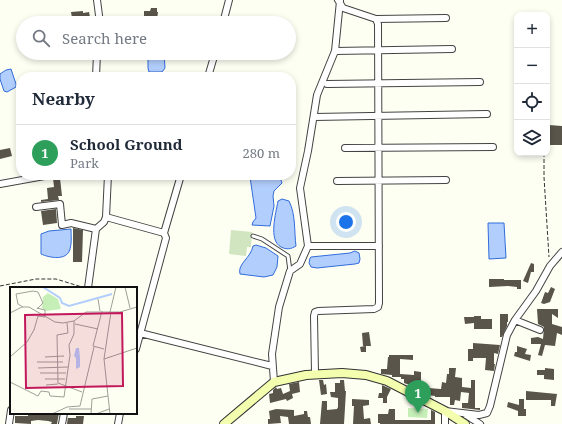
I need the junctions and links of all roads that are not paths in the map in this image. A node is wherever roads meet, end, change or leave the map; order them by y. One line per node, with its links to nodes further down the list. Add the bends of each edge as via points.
1 (97, 0): 4 (street)
2 (229, 0): 5 (street)
3 (339, 1): 7 (street, via 343,8); 10 (street)
4 (99, 16)
5 (225, 16)
6 (446, 18): 7 (street)
7 (376, 19): 8 (street)
8 (378, 50): 9 (street); 10 (street); 16 (street)
9 (452, 50)
10 (335, 51): 20 (street, via 317,95)
11 (97, 60): 13 (street)
12 (213, 60): 14 (street)
13 (96, 72)
14 (209, 72)
15 (480, 82): 16 (street)
16 (379, 83): 17 (street); 19 (street)
17 (327, 84)
18 (487, 114): 19 (street)
19 (379, 116): 20 (street); 23 (street)
20 (314, 117): 36 (street, via 300,188)
21 (493, 147): 23 (street)
22 (345, 148): 23 (street)
23 (378, 148): 29 (street)
24 (22, 180): 30 (street)
25 (108, 180): 32 (street)
26 (180, 180): 34 (street)
27 (446, 180): 29 (street)
28 (337, 181): 29 (street)
29 (379, 181): 37 (street)
30 (0, 184)
31 (36, 208): 33 (street, via 60,204 62,224 72,223)
32 (106, 217): 33 (street); 34 (street)
33 (96, 229): 40 (street)
34 (164, 233): 43 (street, via 166,238)
35 (253, 236): 39 (lane, via 288,256)
36 (308, 246): 37 (street); 39 (street, via 300,264)
37 (379, 246): 46 (street, via 378,307 315,312)
38 (562, 252): 41 (street)
39 (290, 271): 45 (street, via 279,307)
40 (87, 287)
41 (515, 320): 42 (street); 49 (street, via 507,335 487,413)
42 (540, 330)
43 (140, 333): 44 (street); 45 (street)
44 (137, 345)
45 (272, 366): 47 (street)
46 (315, 374): 47 (main road); 48 (main road, via 366,375 387,381)
47 (274, 382): 57 (main road)
48 (445, 411): 49 (street); 58 (street); 59 (main road)
49 (462, 413): 53 (street)
50 (10, 414): 54 (street)
51 (64, 414): 55 (street)
52 (120, 414): 56 (street)
53 (478, 422)
54 (9, 424)
55 (62, 424)
56 (118, 424)
57 (224, 424)
58 (445, 424)
59 (464, 424)

